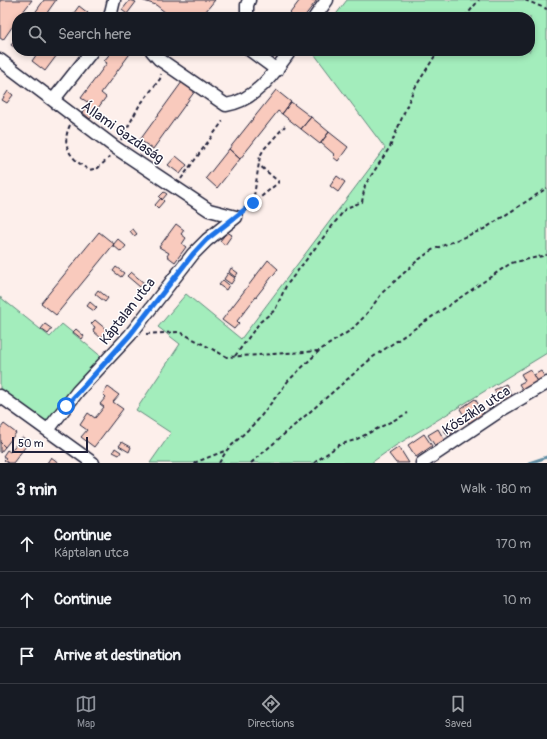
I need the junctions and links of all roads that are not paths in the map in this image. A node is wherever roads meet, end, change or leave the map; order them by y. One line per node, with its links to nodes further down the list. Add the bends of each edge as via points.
1 (249, 0): 3 (street)
2 (327, 0): 4 (street)
3 (247, 12)
4 (319, 12)
5 (88, 56): 11 (street)
6 (157, 56): 10 (street, via 226,105 236,104 248,98)
7 (258, 56): 10 (street)
8 (287, 56): 10 (street)
9 (0, 60): 11 (street, Állami Gazdaság)
10 (277, 70)
11 (54, 100): 12 (street, Állami Gazdaság, via 116,148 209,210)
12 (236, 217): 15 (street, Káptalan utca, via 193,254 130,335 78,391)
13 (547, 383): 17 (street, Kőszikla utca, via 501,410)
14 (0, 396): 15 (street)
15 (48, 430): 16 (street)
16 (93, 463)
17 (422, 463)

